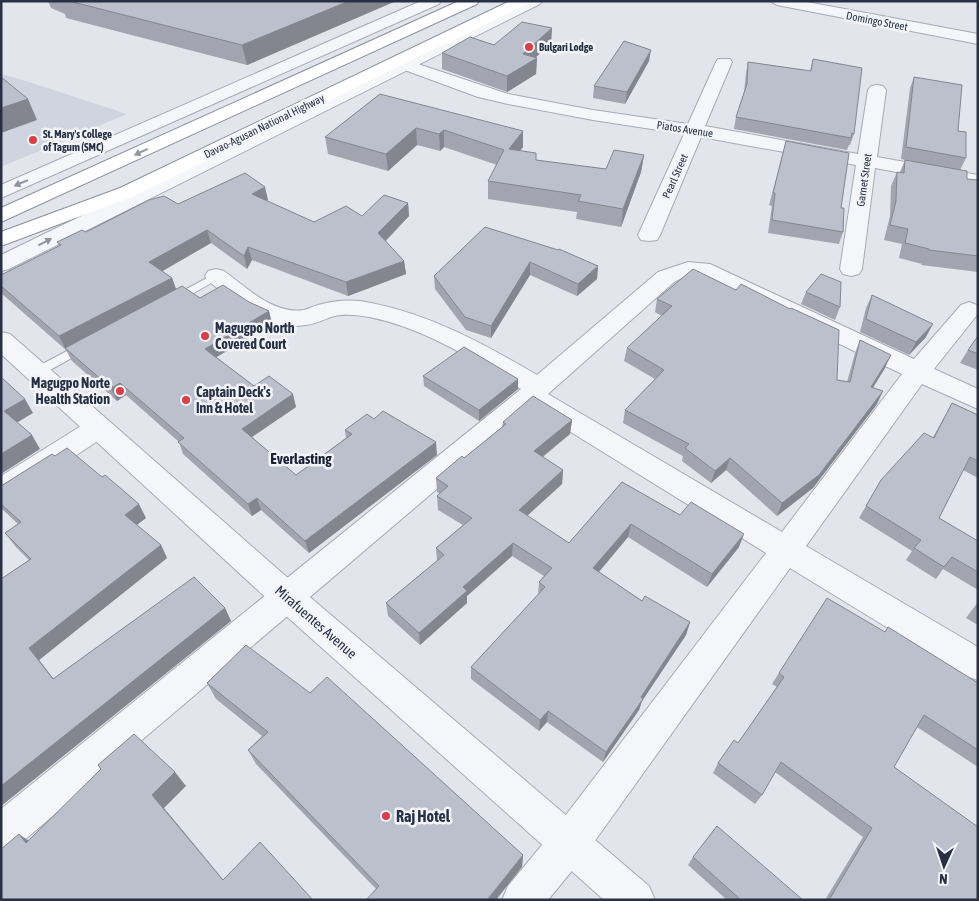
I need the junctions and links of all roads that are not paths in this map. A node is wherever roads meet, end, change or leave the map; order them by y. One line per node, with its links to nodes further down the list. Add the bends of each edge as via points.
1 (434, 1): 9 (street)
2 (448, 1): 9 (highway)
3 (472, 1): 18 (highway, Davao-Agusan National Highway, one-way to 18)
4 (501, 1): 19 (highway, Davao-Agusan National Highway)
5 (522, 1): 11 (highway, Davao-Agusan National Highway)
6 (535, 1): 11 (street)
7 (777, 1): 8 (street, Domingo Street)
8 (978, 39)
9 (349, 42): 16 (street, one-way to 16); 17 (highway, via 84,164)
10 (724, 62): 13 (street, Pearl Street)
11 (401, 64): 13 (street, Piatos Avenue, via 508,99); 21 (highway, Davao-Agusan National Highway, via 127,192); 22 (street, one-way to 11)
12 (877, 90): 14 (street, Garnet Street)
13 (695, 130): 14 (street, Piatos Avenue); 20 (street, Pearl Street)
14 (867, 160): 15 (street, Piatos Avenue); 23 (street, Garnet Street)
15 (978, 181)
16 (1, 192)
17 (1, 210)
18 (1, 216)
19 (1, 235)
20 (649, 235)
21 (1, 240)
22 (1, 264)
23 (851, 269)
24 (216, 276): 25 (lane); 31 (street, via 279,317 303,318 354,307 402,319 474,348)
25 (164, 304)
26 (969, 310): 30 (street)
27 (1, 340): 29 (street, Mirafuentes Avenue)
28 (96, 340): 29 (lane)
29 (37, 372): 33 (street, Mirafuentes Avenue)
30 (917, 372): 31 (street, via 702,269 689,268 666,277); 32 (street); 35 (street)
31 (534, 391): 35 (street); 36 (street)
32 (978, 400)
33 (98, 428): 34 (street); 36 (street, Mirafuentes Avenue)
34 (1, 490)
35 (786, 550): 37 (street); 39 (street)
36 (286, 596): 38 (street); 39 (street, Mirafuentes Avenue)
37 (978, 665)
38 (1, 834)
39 (570, 842): 40 (street); 41 (street, Mirafuentes Avenue)
40 (522, 900)
41 (635, 900)

